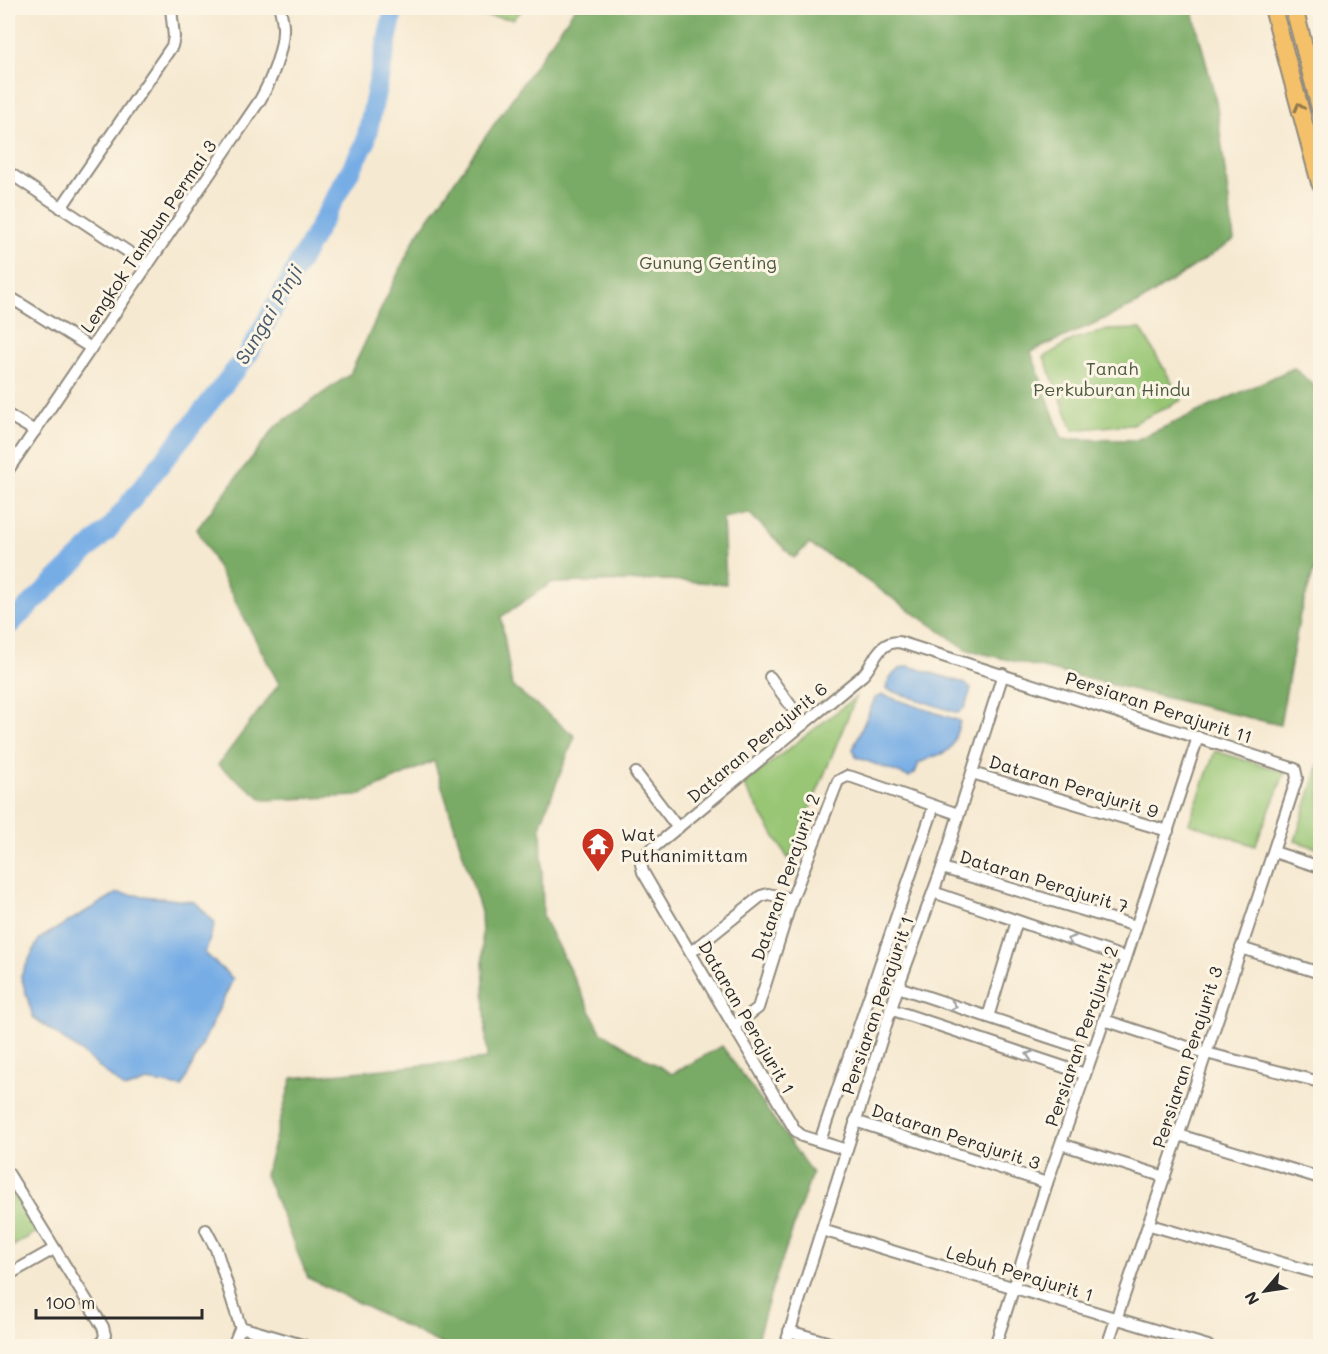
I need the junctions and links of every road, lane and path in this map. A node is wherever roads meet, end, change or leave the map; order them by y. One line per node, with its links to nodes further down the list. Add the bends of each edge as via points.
1 (171, 8): 8 (street, via 172,46)
2 (279, 8): 9 (street, Lengkok Tambun Permai 3, via 283,27 268,85)
3 (1273, 8): 7 (main road, one-way to 3)
4 (1294, 8): 5 (main road)
5 (1320, 108)
6 (8, 172): 8 (street)
7 (1320, 183)
8 (61, 208): 9 (street)
9 (148, 265): 11 (street, Lengkok Tambun Permai 3)
10 (8, 296): 11 (street)
11 (91, 348): 13 (street, Lengkok Tambun Permai 3)
12 (8, 414): 13 (street)
13 (35, 431): 14 (street, Lengkok Tambun Permai 3)
14 (8, 470)
15 (899, 642): 16 (street, Persiaran Perajurit 11); 18 (street, Dataran Perajurit 6, via 879,649 863,675)
16 (1003, 674): 19 (street, Persiaran Perajurit 11); 21 (street, Persiaran Perajurit 1)
17 (770, 677): 18 (street)
18 (804, 724): 25 (street, Dataran Perajurit 6)
19 (1198, 737): 22 (street, Persiaran Perajurit 11, via 1292,768); 26 (street, Persiaran Perajurit 2)
20 (636, 773): 25 (street)
21 (972, 773): 24 (street, Persiaran Perajurit 1); 26 (street, Dataran Perajurit 9)
22 (1297, 778): 27 (street, Persiaran Perajurit 3)
23 (934, 806): 24 (street, Dataran Perajurit 2); 32 (street, Dataran Perajurit 2, via 843,777 836,785); 50 (street, Persiaran Perajurit 1)
24 (958, 814): 29 (street, Persiaran Perajurit 1)
25 (678, 828): 30 (street, Dataran Perajurit 6, via 644,856)
26 (1168, 831): 34 (street, Persiaran Perajurit 2)
27 (1274, 852): 28 (street); 35 (street, Persiaran Perajurit 3)
28 (1320, 867)
29 (942, 868): 31 (street, Persiaran Perajurit 1); 34 (street, Dataran Perajurit 7)
30 (644, 872): 36 (street, Dataran Perajurit 1)
31 (933, 892): 33 (street); 39 (street, Persiaran Perajurit 1)
32 (792, 899): 36 (street, via 761,896); 43 (street, Dataran Perajurit 2, via 758,1008)
33 (1017, 921): 37 (street, one-way to 33); 41 (street)
34 (1136, 926): 37 (street, Persiaran Perajurit 2)
35 (1241, 948): 38 (street); 45 (street, Persiaran Perajurit 3)
36 (690, 952): 43 (street, Dataran Perajurit 1)
37 (1126, 958): 42 (street, Persiaran Perajurit 2)
38 (1320, 973)
39 (898, 987): 40 (street, Persiaran Perajurit 1); 41 (street, one-way to 41)
40 (891, 1009): 46 (street, one-way to 40); 48 (street, Persiaran Perajurit 1)
41 (988, 1017): 44 (street)
42 (1104, 1020): 44 (street, Persiaran Perajurit 2); 45 (street)
43 (734, 1026): 50 (street, Dataran Perajurit 1, via 795,1130)
44 (1094, 1052): 46 (street, Persiaran Perajurit 2)
45 (1206, 1053): 47 (street); 49 (street, Persiaran Perajurit 3)
46 (1085, 1074): 51 (street, Persiaran Perajurit 2)
47 (1320, 1082)
48 (855, 1121): 52 (street, Persiaran Perajurit 1); 56 (street, Dataran Perajurit 3)
49 (1179, 1135): 54 (street, Persiaran Perajurit 3); 55 (street)
50 (820, 1141): 52 (street, Dataran Perajurit 1)
51 (1061, 1144): 54 (street); 56 (street, Persiaran Perajurit 2)
52 (847, 1150): 59 (street, Persiaran Perajurit 1)
53 (8, 1173): 60 (street)
54 (1165, 1177): 57 (street, Persiaran Perajurit 3)
55 (1320, 1178)
56 (1047, 1183): 63 (street, Persiaran Perajurit 2)
57 (1150, 1225): 61 (street); 64 (street, Persiaran Perajurit 3)
58 (206, 1230): 65 (street)
59 (822, 1230): 63 (street, Lebuh Perajurit 1); 66 (street, Persiaran Perajurit 1)
60 (54, 1249): 62 (street); 67 (street, via 103,1327)
61 (1320, 1274)
62 (8, 1275)
63 (1014, 1289): 64 (street, Lebuh Perajurit 1); 72 (street, Persiaran Perajurit 2)
64 (1116, 1319): 73 (street, Persiaran Perajurit 3); 74 (street, Lebuh Perajurit 1)
65 (241, 1329): 68 (street); 69 (street)
66 (789, 1331): 70 (street, Persiaran Perajurit 1); 71 (street)
67 (101, 1347)
68 (233, 1347)
69 (306, 1347)
70 (785, 1347)
71 (840, 1347)
72 (995, 1347)
73 (1107, 1347)
74 (1208, 1347)

